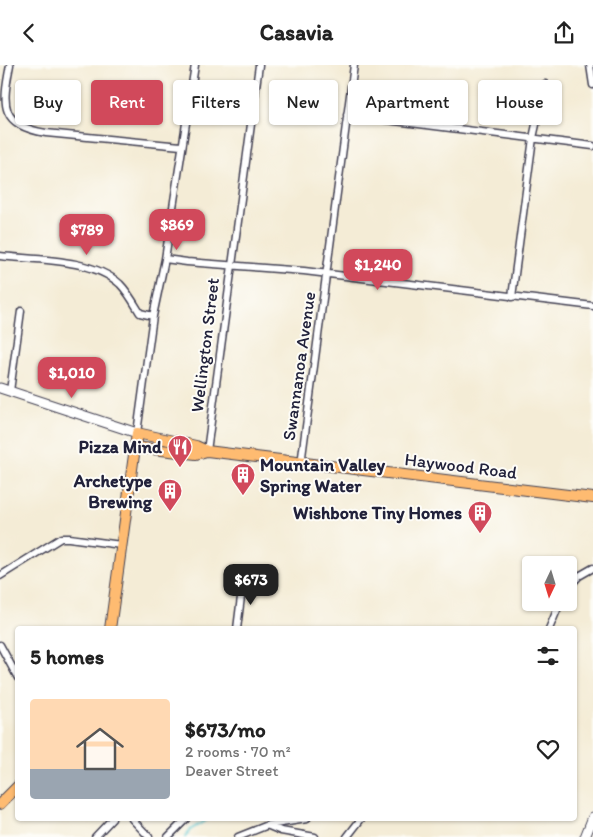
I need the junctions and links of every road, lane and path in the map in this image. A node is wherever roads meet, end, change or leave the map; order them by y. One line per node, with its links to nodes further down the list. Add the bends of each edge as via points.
1 (10, 65): 10 (street, via 4,95 7,111 12,119 30,130)
2 (194, 65): 10 (street)
3 (259, 65): 14 (street, Wellington Street)
4 (354, 65): 7 (street, Swannanoa Avenue)
5 (590, 65): 6 (street)
6 (593, 85)
7 (347, 115): 9 (street); 15 (street, Swannanoa Avenue)
8 (536, 125): 9 (street)
9 (533, 138): 11 (street); 16 (street)
10 (181, 146): 13 (street)
11 (593, 146)
12 (0, 256): 19 (street, via 91,268 119,284 140,313)
13 (165, 259): 14 (street); 19 (street)
14 (231, 265): 15 (street); 24 (street, Wellington Street)
15 (327, 274): 16 (street); 25 (street, Swannanoa Avenue)
16 (512, 297): 17 (street)
17 (593, 306)
18 (21, 311): 21 (street)
19 (153, 316): 22 (street)
20 (0, 388): 21 (street)
21 (10, 391): 22 (street)
22 (136, 433): 23 (main road); 24 (main road, Haywood Road)
23 (135, 447): 24 (main road, Haywood Road, via 196,453); 27 (main road)
24 (207, 451): 25 (main road, Haywood Road)
25 (301, 464): 26 (main road, Haywood Road)
26 (593, 498)
27 (121, 545): 29 (street, via 61,538); 33 (main road)
28 (593, 568): 30 (street)
29 (0, 576)
30 (578, 577)
31 (243, 581): 34 (street)
32 (557, 611): 35 (street)
33 (110, 626)
34 (237, 626)
35 (550, 626)
36 (0, 645): 37 (street)
37 (15, 672)
38 (15, 789): 39 (main road)
39 (0, 804)
40 (593, 817): 53 (street)
41 (110, 821): 47 (street)
42 (134, 821): 48 (street)
43 (184, 821): 49 (street)
44 (294, 821): 46 (street)
45 (359, 821): 52 (street)
46 (268, 825): 50 (street); 51 (street, via 281,831)
47 (95, 837)
48 (149, 837)
49 (168, 837)
50 (238, 837)
51 (315, 837)
52 (347, 837)
53 (585, 837)

